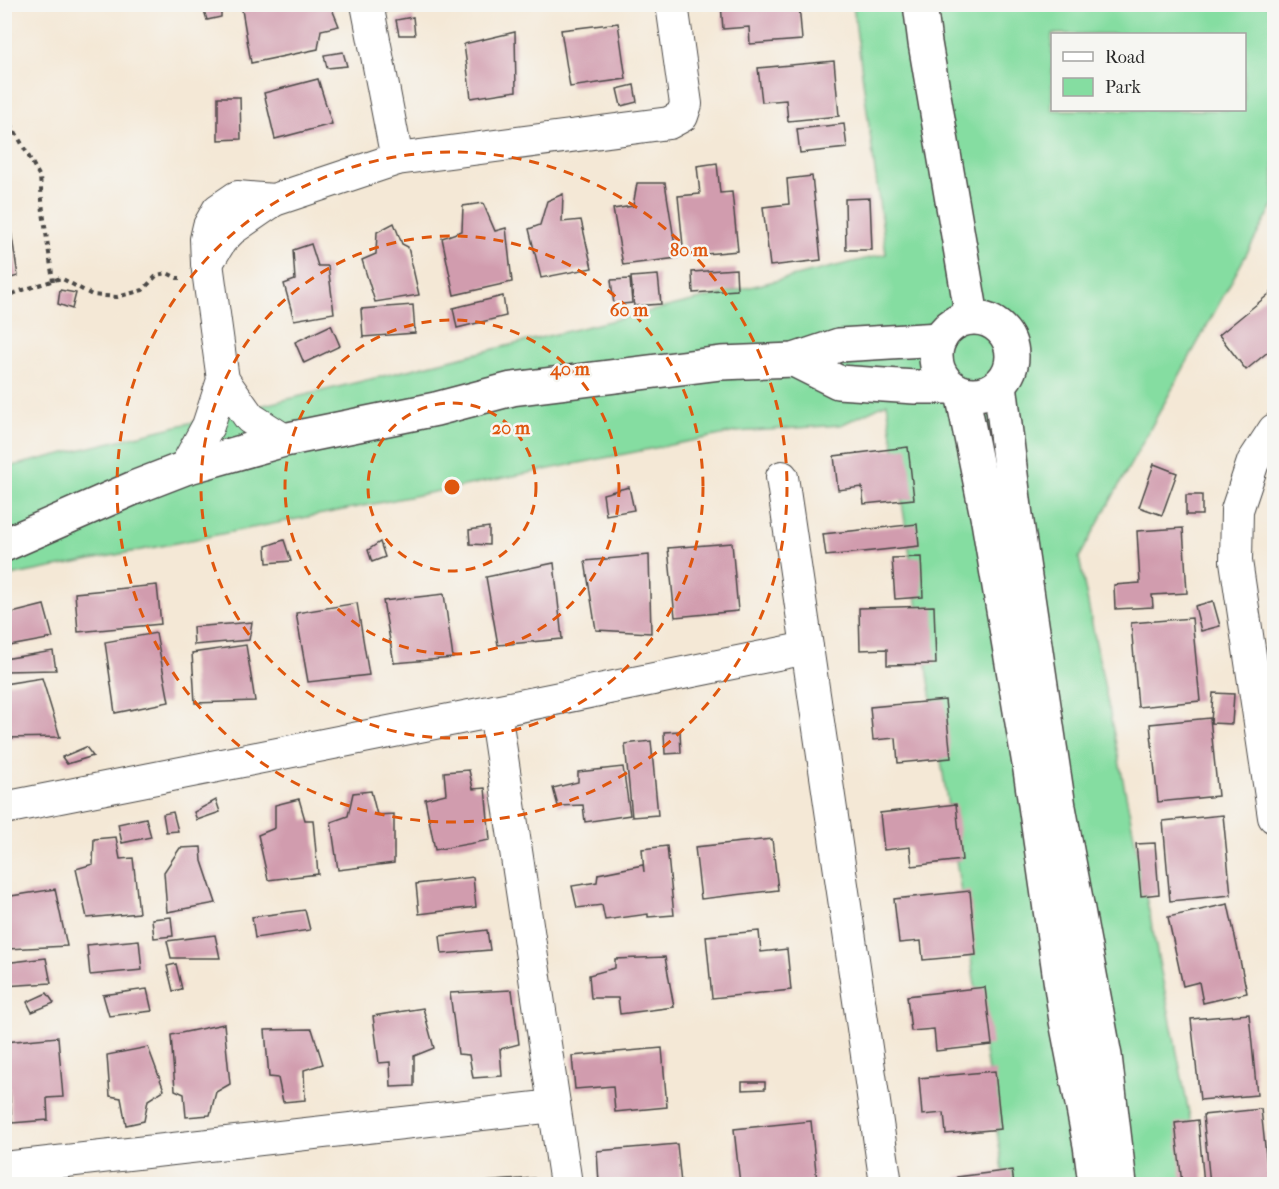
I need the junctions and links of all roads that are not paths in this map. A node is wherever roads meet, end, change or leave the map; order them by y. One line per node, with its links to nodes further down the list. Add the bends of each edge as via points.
1 (367, 4): 4 (street)
2 (672, 4): 4 (street, via 686,104 682,116 669,123)
3 (920, 4): 5 (street)
4 (397, 159): 8 (street, via 274,200 237,197 218,210 206,239)
5 (972, 317): 6 (street, via 948,328); 9 (street, via 997,325 1006,335 1012,360)
6 (940, 339): 7 (street, via 838,345); 10 (street, via 936,365 942,377)
7 (794, 360): 10 (street, via 838,382); 12 (street, via 721,363 512,389)
8 (223, 380): 12 (street, via 250,418); 13 (street, via 208,426)
9 (1000, 384): 10 (street, via 976,394); 25 (street, via 1059,807 1105,1056)
10 (957, 390): 24 (street, via 988,520)
11 (1275, 430): 19 (street, via 1253,462 1237,510 1236,561)
12 (284, 440): 13 (street)
13 (185, 468): 15 (street)
14 (782, 477): 16 (street)
15 (4, 545)
16 (807, 648): 17 (street); 23 (street)
17 (495, 711): 18 (street); 20 (street)
18 (4, 808)
19 (1275, 817)
20 (554, 1106): 21 (street); 22 (street)
21 (4, 1168)
22 (566, 1185)
23 (886, 1185)
24 (1095, 1185)
25 (1120, 1185)

